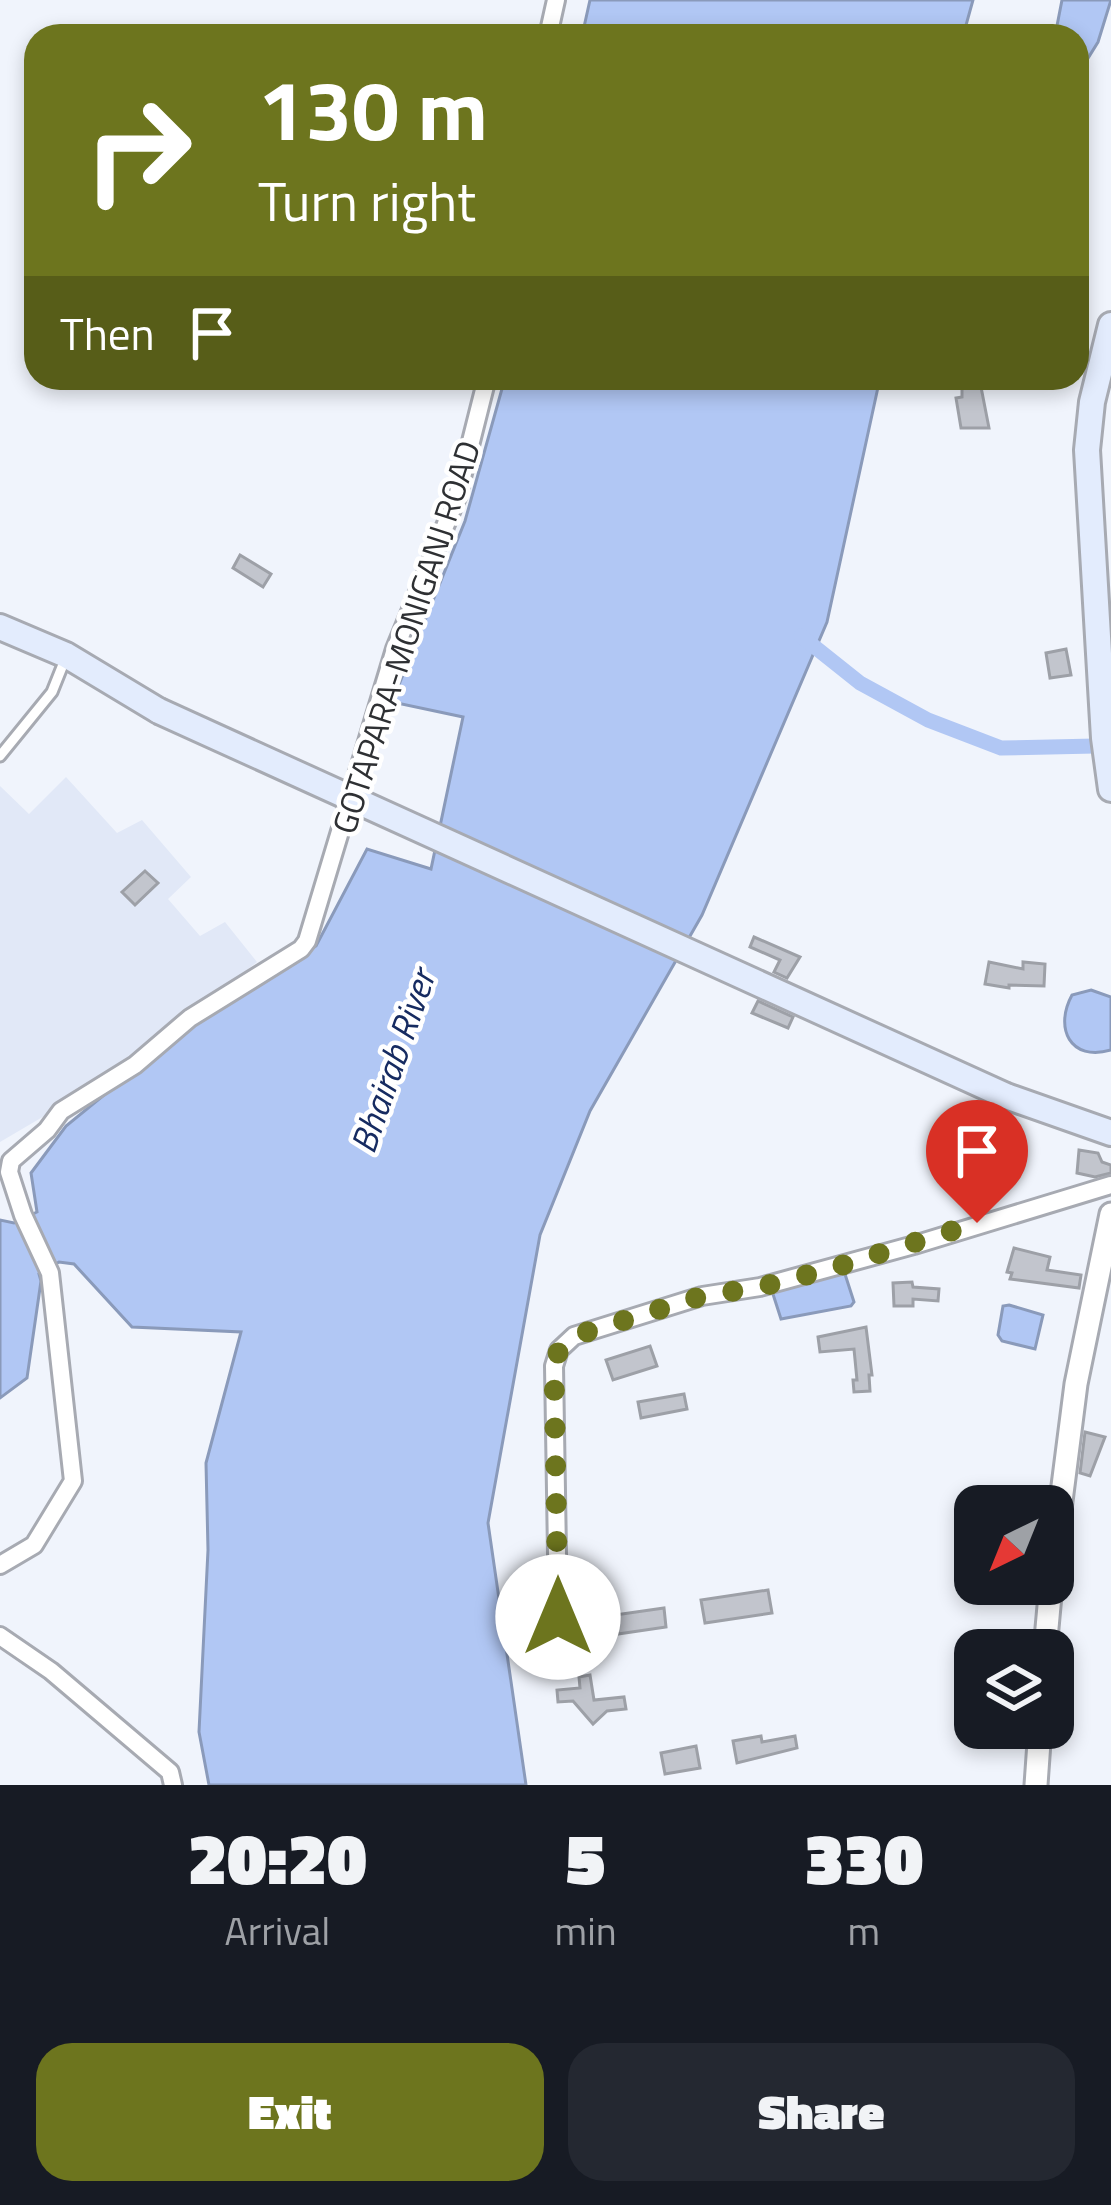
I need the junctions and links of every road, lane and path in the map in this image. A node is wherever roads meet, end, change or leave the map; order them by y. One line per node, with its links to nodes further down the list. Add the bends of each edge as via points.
1 (1111, 325): 3 (main road, via 1087,450)
2 (484, 390): 12 (street, GOTAPARA-MONIGANJ ROAD, via 457,496 395,650 307,941 61,1111 11,1161 23,1215 50,1274 73,1481 34,1545)
3 (1104, 591): 7 (main road)
4 (0, 627): 5 (main road)
5 (66, 656): 6 (lane, via 52,692); 8 (main road, bridge, via 159,711 1006,1096)
6 (0, 757)
7 (1111, 789)
8 (1111, 1132)
9 (1111, 1184): 13 (street, via 574,1336 554,1366)
10 (1111, 1214): 11 (street)
11 (1063, 1485)
12 (0, 1565)
13 (558, 1617)
14 (0, 1636): 16 (street, via 170,1772)
15 (1039, 1749): 17 (street)
16 (173, 1785)
17 (1036, 1785)

